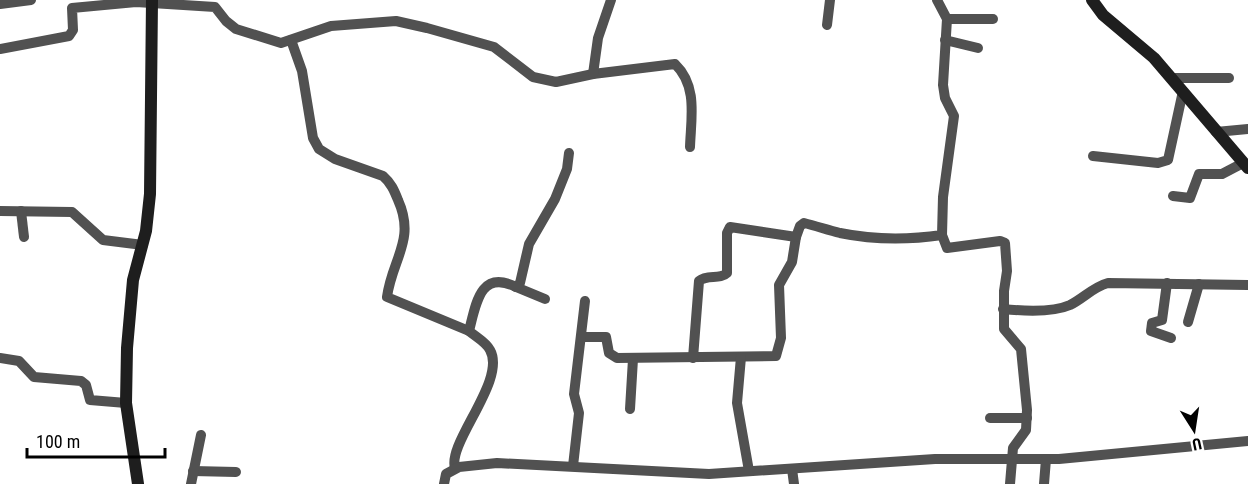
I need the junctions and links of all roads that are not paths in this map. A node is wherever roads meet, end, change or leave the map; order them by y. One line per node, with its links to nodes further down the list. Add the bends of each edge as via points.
1 (31, 0): 7 (street)
2 (611, 0): 16 (street, via 598,38)
3 (830, 0): 11 (street)
4 (937, 0): 9 (street)
5 (1092, 0): 17 (street, via 1103,15)
6 (152, 2): 8 (street); 15 (street, via 76,5 71,12 72,34); 32 (street, via 150,194)
7 (0, 3)
8 (214, 4): 12 (street, via 236,29 276,42)
9 (947, 19): 10 (street); 13 (street)
10 (993, 19)
11 (827, 25)
12 (294, 38): 16 (street, via 319,29 396,21 494,47 542,80 556,82); 41 (street, via 313,138 320,149 334,159 383,176 403,209 406,231 387,294 392,300)
13 (945, 40): 14 (street); 29 (street, via 944,93 954,116)
14 (978, 48)
15 (0, 49)
16 (593, 74): 22 (street, via 675,64 691,87)
17 (1172, 78): 18 (street); 19 (street)
18 (1229, 78)
19 (1183, 91): 21 (street); 24 (street, via 1168,160 1158,163)
20 (1248, 129): 21 (street)
21 (1216, 132): 25 (street)
22 (690, 147)
23 (570, 153): 36 (street, via 556,196 529,244 522,279)
24 (1093, 156)
25 (1245, 166): 26 (street, via 1222,174 1199,174 1190,198)
26 (1173, 196)
27 (0, 211): 28 (street)
28 (21, 211): 30 (street); 32 (street, via 72,212 103,240)
29 (942, 235): 31 (street, via 882,238 839,233 804,223); 39 (street, via 947,248 1004,242 1007,271)
30 (24, 237)
31 (796, 237): 44 (street, via 792,262 779,285 779,351 771,358); 46 (street, via 730,227 727,273 699,281)
32 (143, 245): 48 (street, via 131,294)
33 (1167, 283): 34 (street); 39 (street, via 1108,283 1066,306); 43 (street, via 1162,320 1152,323 1151,331)
34 (1199, 284): 35 (street); 40 (street)
35 (1248, 285)
36 (516, 287): 37 (street); 41 (street, via 498,280 483,291)
37 (545, 299)
38 (585, 301): 42 (street)
39 (1003, 309): 51 (street, via 1004,329 1021,349)
40 (1188, 322)
41 (469, 331): 57 (street, via 485,344 493,359 480,408 453,457)
42 (583, 336): 47 (street, via 606,337 613,357); 56 (street, via 574,394 579,413)
43 (1171, 338)
44 (741, 357): 46 (street); 60 (street, via 737,403)
45 (0, 358): 48 (street, via 19,361 34,377 81,381 90,400)
46 (693, 358): 47 (street)
47 (633, 359): 49 (street)
48 (126, 403): 63 (street)
49 (630, 409)
50 (990, 418): 51 (street)
51 (1027, 418): 55 (street, via 1026,430 1013,448)
52 (201, 435): 59 (street)
53 (1248, 441): 54 (street)
54 (1046, 459): 55 (street); 68 (street)
55 (1012, 460): 58 (street, via 935,459); 67 (street)
56 (573, 466): 57 (street, via 497,463); 62 (street)
57 (455, 468): 65 (street, via 446,474)
58 (792, 469): 60 (street); 66 (street)
59 (193, 471): 61 (street); 64 (street)
60 (749, 471): 62 (street)
61 (236, 472)
62 (708, 479)
63 (138, 484)
64 (191, 484)
65 (444, 484)
66 (794, 484)
67 (1010, 484)
68 (1044, 484)

